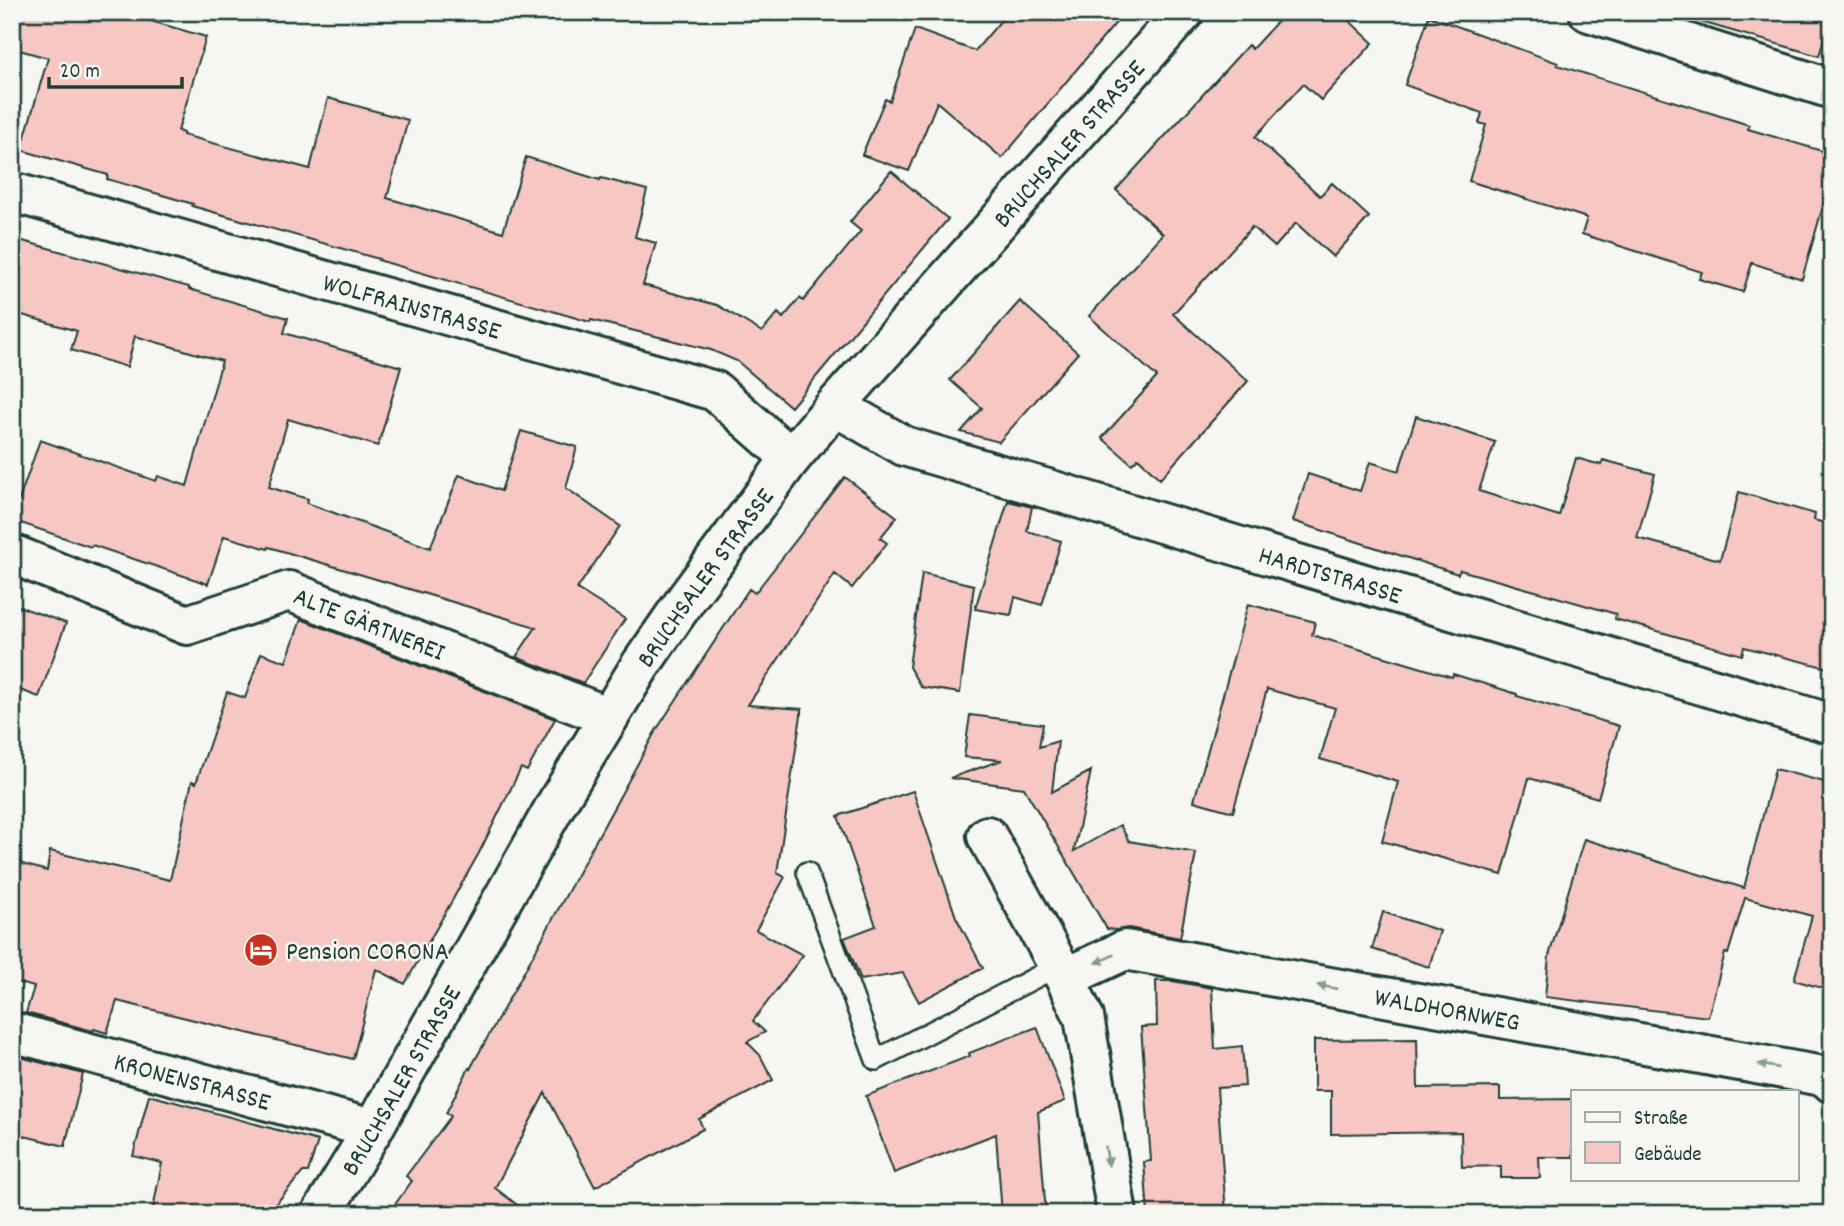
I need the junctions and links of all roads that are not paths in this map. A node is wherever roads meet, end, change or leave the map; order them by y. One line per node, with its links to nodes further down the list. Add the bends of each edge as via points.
1 (1184, 12): 5 (street, BRUCHSALER STRASSE)
2 (1589, 12): 3 (street)
3 (1832, 89)
4 (12, 192): 6 (street, WOLFRAINSTRASSE, via 715,391)
5 (835, 406): 6 (street, BRUCHSALER STRASSE); 9 (street, HARDTSTRASSE, via 904,446)
6 (792, 457): 8 (street, BRUCHSALER STRASSE, via 639,666)
7 (12, 554): 8 (street, ALTE GÄRTNEREI, via 187,625 289,591)
8 (609, 717): 15 (street, BRUCHSALER STRASSE)
9 (1832, 724)
10 (987, 836): 12 (street)
11 (807, 872): 12 (lane, via 876,1060)
12 (1061, 972): 14 (street, WALDHORNWEG, one-way to 12, via 1828,1077 1125,950); 17 (street, one-way to 17, via 1084,1017)
13 (12, 1032): 15 (street, KRONENSTRASSE)
14 (1832, 1083)
15 (373, 1129): 16 (street, BRUCHSALER STRASSE)
16 (321, 1214)
17 (1117, 1214)

